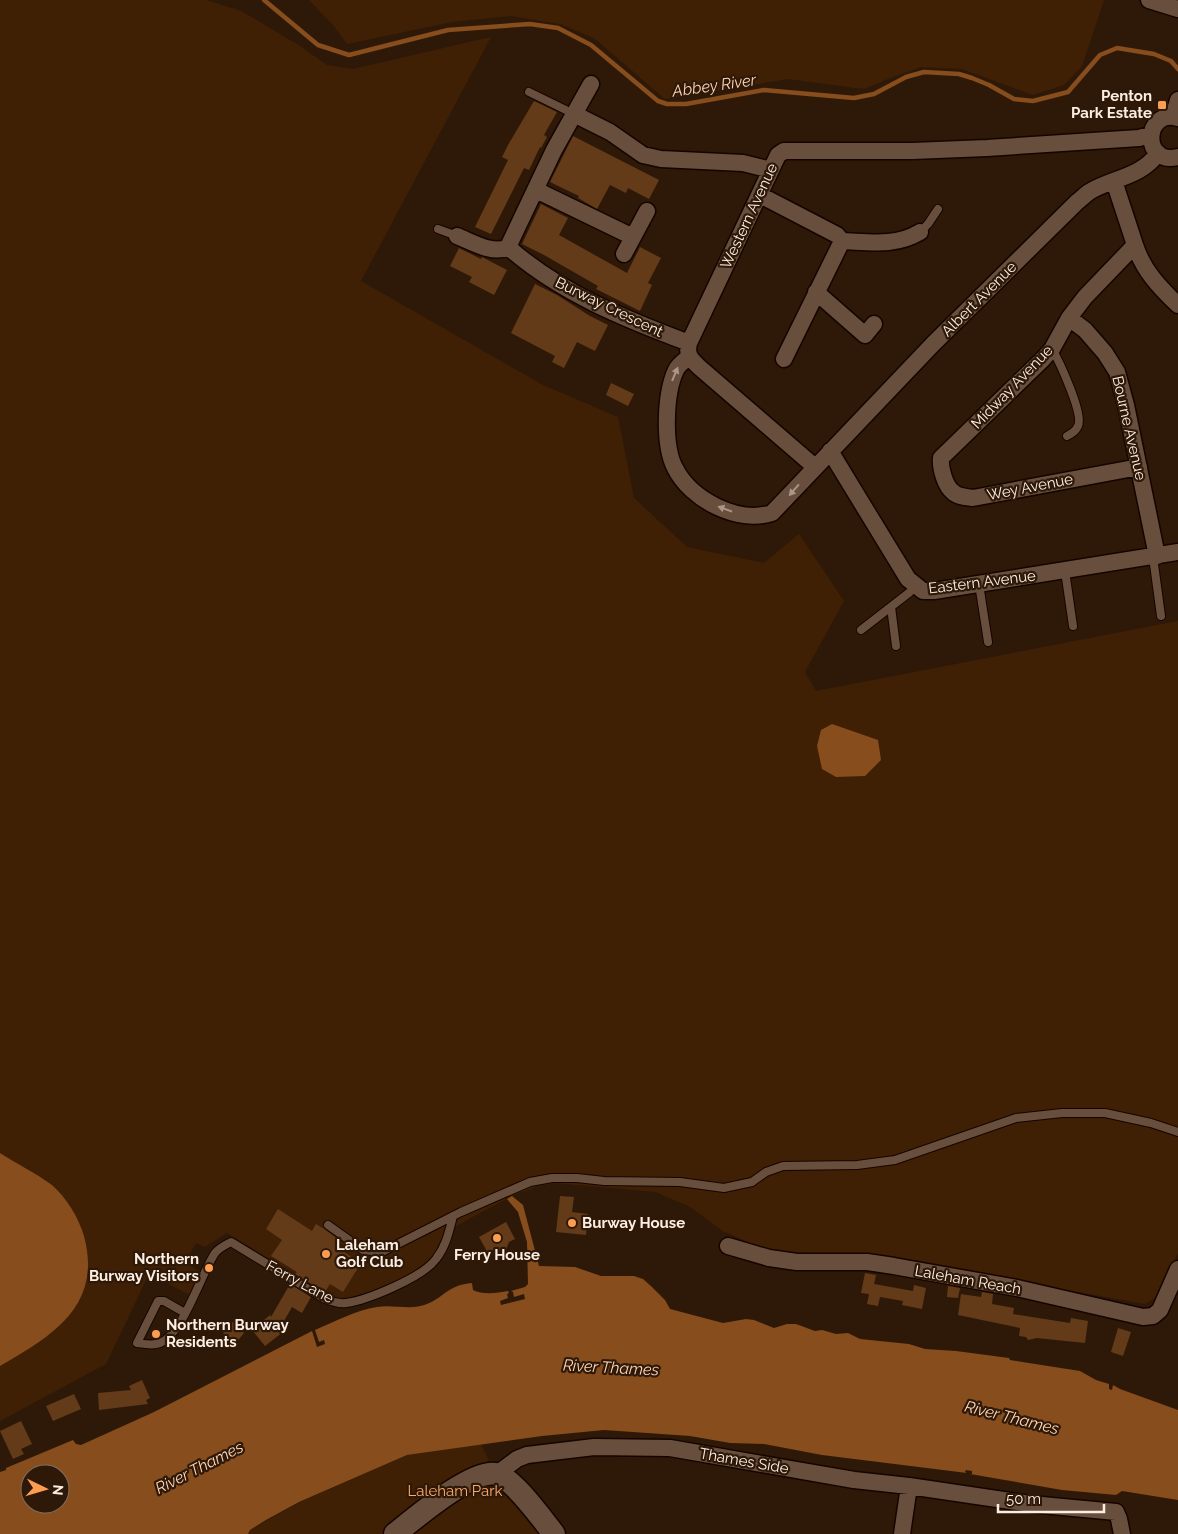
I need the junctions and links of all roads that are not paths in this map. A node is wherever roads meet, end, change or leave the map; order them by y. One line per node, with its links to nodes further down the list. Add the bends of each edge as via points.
1 (1149, 0): 2 (street)
2 (1178, 10)
3 (591, 84): 6 (street)
4 (529, 92): 6 (lane)
5 (1178, 100): 7 (street)
6 (574, 114): 11 (street, via 643,155 660,159 744,163); 13 (street)
7 (1176, 118): 8 (street, via 1158,121)
8 (1150, 135): 9 (street); 11 (street, Western Avenue, via 987,148 784,151 778,155)
9 (1158, 153): 10 (street, via 1169,158); 12 (street, Albert Avenue, via 1147,166)
10 (1178, 157)
11 (772, 170): 14 (street, Western Avenue)
12 (1114, 181): 22 (street); 33 (street, Albert Avenue, via 1090,192 1070,209)
13 (536, 190): 20 (street); 23 (street)
14 (760, 195): 21 (street, via 837,235); 30 (street, Western Avenue)
15 (938, 209): 18 (lane)
16 (647, 211): 20 (street)
17 (438, 229): 19 (lane)
18 (920, 232): 21 (street, via 908,240 892,242)
19 (457, 236): 23 (street, via 494,250)
20 (632, 237): 24 (street)
21 (842, 241): 25 (street)
22 (1135, 245): 26 (street, via 1146,270); 27 (street, Midway Avenue)
23 (508, 247): 30 (street, Burway Crescent, via 550,279)
24 (624, 254)
25 (816, 292): 28 (street, via 865,335); 31 (street)
26 (1178, 305)
27 (1069, 318): 29 (street, Midway Avenue); 36 (street, Bourne Avenue, via 1085,330 1117,372)
28 (874, 324)
29 (1052, 349): 32 (lane, via 1078,414 1078,428); 34 (street, Midway Avenue, via 942,458)
30 (689, 350): 35 (street); 35 (street, Western Avenue, one-way to 30, via 781,506 764,516 725,510 691,490 674,467 667,432 670,386 676,368)
31 (784, 359)
32 (1067, 436)
33 (830, 451): 35 (street, Albert Avenue); 41 (street, Eastern Avenue)
34 (940, 464): 36 (street, Wey Avenue, via 954,493 973,498)
35 (815, 467)
36 (1139, 467): 38 (street, Bourne Avenue)
37 (1178, 552): 38 (street, Eastern Avenue)
38 (1155, 556): 39 (street, Eastern Avenue); 43 (lane)
39 (1065, 571): 40 (street, Eastern Avenue); 44 (lane)
40 (979, 584): 41 (street, Eastern Avenue, via 934,591 924,591); 46 (lane)
41 (915, 586): 42 (lane)
42 (891, 607): 45 (lane); 47 (lane)
43 (1161, 616)
44 (1072, 626)
45 (861, 630)
46 (988, 642)
47 (896, 646)
48 (1178, 1132): 49 (lane, via 1105,1113 1016,1118 895,1160 857,1165 783,1166 752,1182 724,1188 680,1182 552,1178 530,1182)
49 (453, 1216): 50 (lane, via 382,1252 364,1250); 53 (lane, Ferry Lane, via 447,1241 435,1261 415,1277 344,1304 323,1298 230,1242 215,1253)
50 (328, 1225)
51 (728, 1246): 52 (street, Laleham Reach, via 797,1262 867,1262 894,1266 1017,1288 1142,1318 1153,1316 1160,1310)
52 (1178, 1269)
53 (185, 1313): 53 (lane, via 161,1343 136,1343 158,1301)
54 (497, 1474): 55 (street, Thames Side, via 527,1455 594,1447 670,1448 854,1480); 56 (street, Thames Side, via 487,1474 458,1487); 57 (street, via 520,1493)
55 (909, 1486): 58 (street); 59 (street, Thames Side, via 1031,1504 1116,1512)
56 (395, 1534)
57 (554, 1534)
58 (902, 1534)
59 (1122, 1534)

